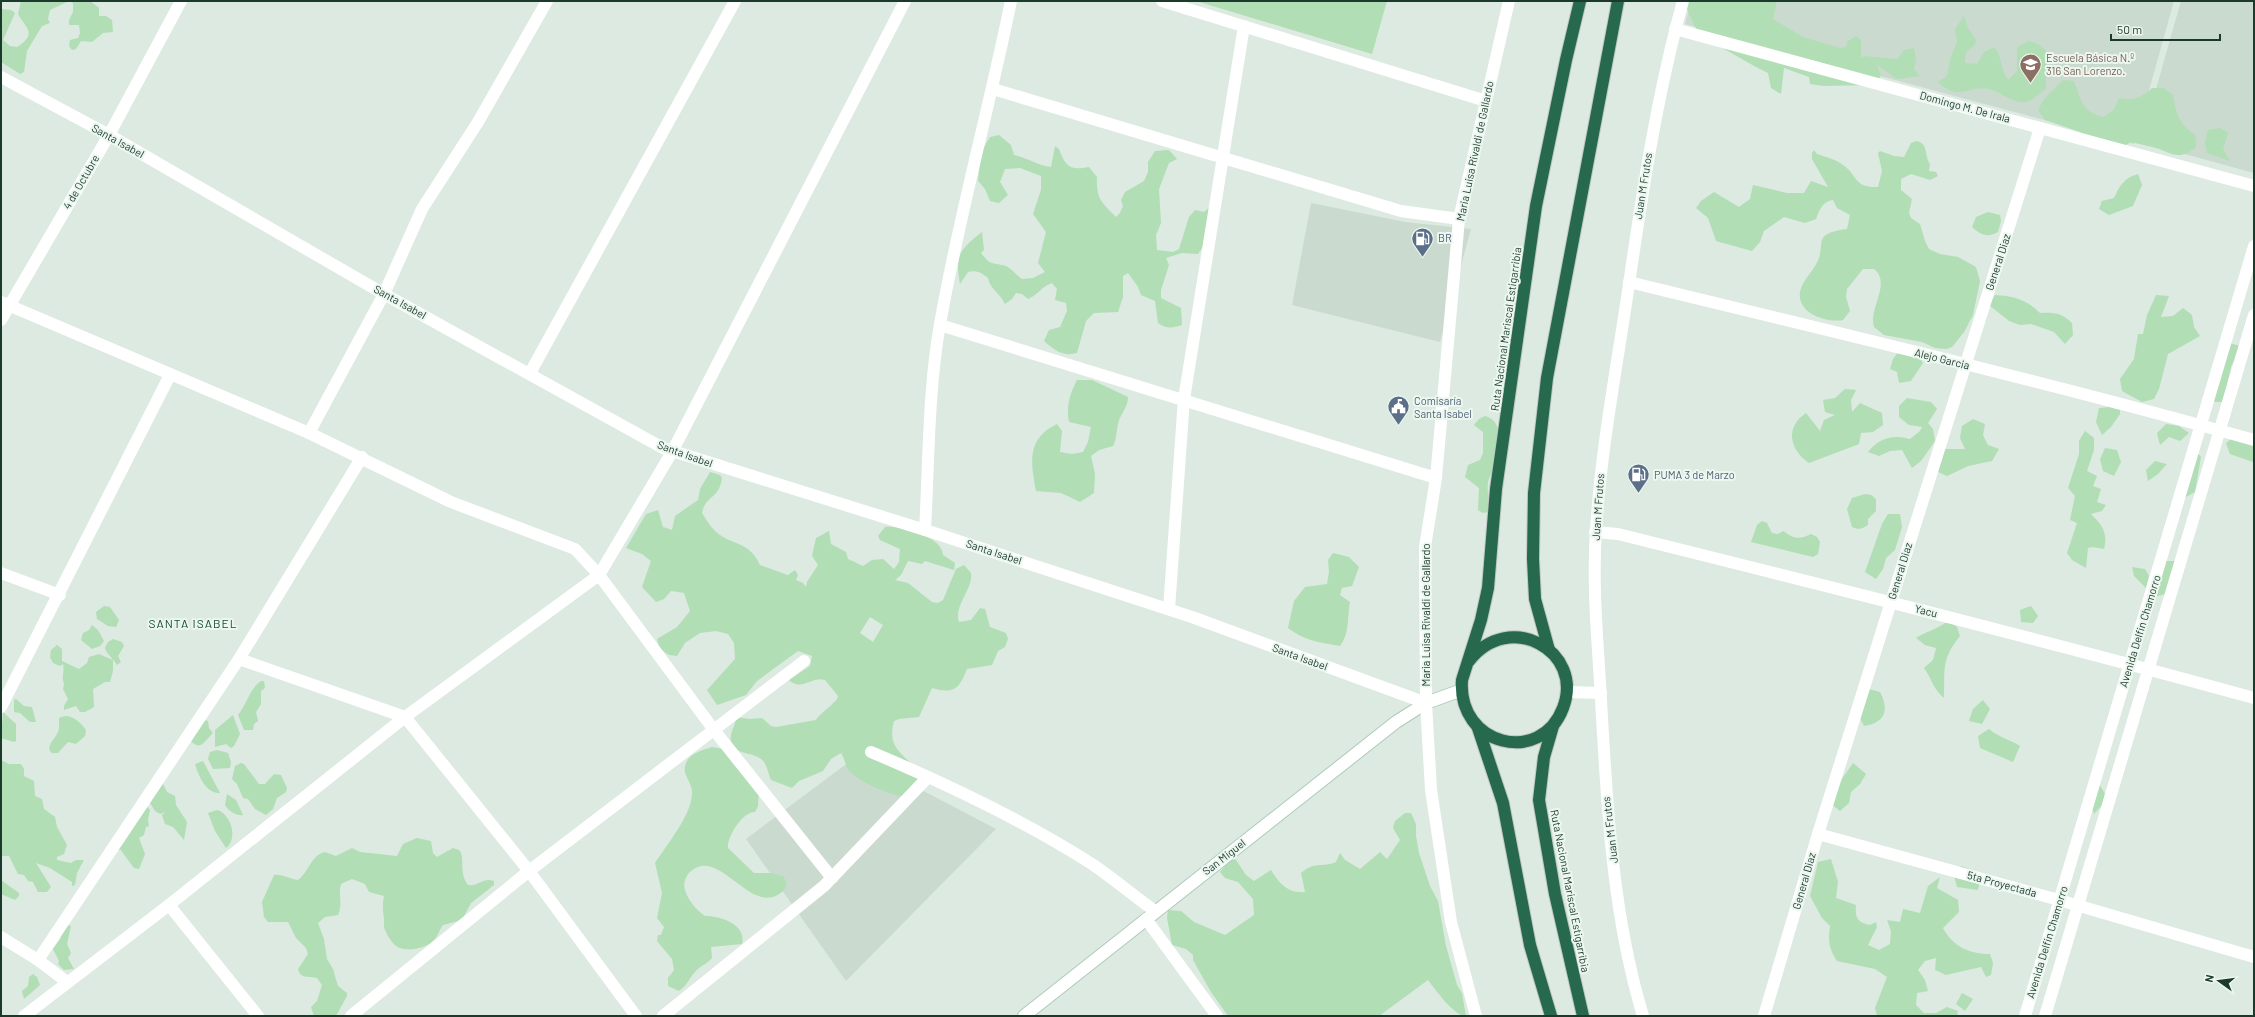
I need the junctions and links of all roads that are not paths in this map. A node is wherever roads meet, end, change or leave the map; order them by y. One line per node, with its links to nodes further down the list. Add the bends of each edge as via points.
1 (181, 1): 17 (street, 4 de Octubre)
2 (547, 1): 23 (street, via 478,122 422,209)
3 (735, 1): 29 (street)
4 (905, 1): 36 (street)
5 (1011, 1): 14 (street)
6 (1162, 1): 11 (street)
7 (1508, 1): 15 (street, Maria Luisa Rivaldi de Gallardo)
8 (1580, 1): 49 (highway, Ruta Nacional Mariscal Estigarribia, via 1536,206 1496,489 1488,588)
9 (1618, 1): 46 (highway, via 1547,378 1534,492 1532,559 1535,599)
10 (1683, 1): 12 (street, Juan M Frutos)
11 (1244, 26): 15 (street); 18 (street)
12 (1676, 28): 16 (street, Domingo M. De Irala); 22 (street, Juan M Frutos, via 1646,163)
13 (1, 77): 17 (street, Santa Isabel)
14 (993, 89): 18 (street); 27 (street)
15 (1486, 101): 20 (street, Maria Luisa Rivaldi de Gallardo)
16 (2040, 128): 19 (street, Domingo M. De Irala); 28 (street, General Diaz)
17 (108, 135): 23 (street, Santa Isabel); 24 (street, 4 de Octubre)
18 (1224, 157): 20 (street, via 1401,210); 31 (street)
19 (2254, 186)
20 (1459, 220): 38 (street, Maria Luisa Rivaldi de Gallardo)
21 (2254, 246): 32 (street, Avenida Delfin Chamorro)
22 (1629, 282): 28 (street, Alejo Garcia); 40 (street, Juan M Frutos, via 1601,470)
23 (384, 294): 29 (street, Santa Isabel); 34 (street)
24 (5, 304): 26 (street, 4 de Octubre); 30 (street)
25 (2254, 315): 33 (street, Avenida Delfin Chamorro)
26 (1, 320)
27 (940, 325): 31 (street); 39 (street, via 934,373)
28 (1965, 364): 32 (street, Alejo Garcia); 44 (street, General Diaz)
29 (530, 373): 36 (street, Santa Isabel)
30 (170, 375): 34 (street); 43 (street)
31 (1184, 400): 38 (street); 45 (street)
32 (2201, 424): 33 (street, Alejo Garcia); 50 (street, Avenida Delfin Chamorro)
33 (2220, 430): 35 (street, Alejo Garcia); 51 (street, Avenida Delfin Chamorro)
34 (309, 433): 37 (street)
35 (2254, 440)
36 (672, 452): 39 (street, Santa Isabel); 42 (street)
37 (362, 457): 42 (street, via 451,502 572,547); 47 (street)
38 (1436, 478): 56 (street, Maria Luisa Rivaldi de Gallardo, via 1424,547)
39 (925, 530): 45 (street, Santa Isabel)
40 (1595, 532): 44 (street, Yacu, via 1618,534); 54 (street, Juan M Frutos, via 1595,610)
41 (1, 573): 43 (street)
42 (599, 575): 58 (street); 61 (street)
43 (60, 594): 57 (street)
44 (1890, 602): 50 (street, Yacu); 64 (street, General Diaz)
45 (1168, 609): 56 (street, Santa Isabel)
46 (1549, 650): 49 (highway, via 1527,638 1509,637 1491,642 1479,650); 53 (highway, via 1561,666)
47 (239, 659): 58 (street); 73 (street)
48 (804, 661): 61 (street)
49 (1470, 661): 52 (highway, via 1464,675)
50 (2131, 663): 51 (street, Yacu); 67 (street, Avenida Delfin Chamorro)
51 (2148, 669): 55 (street, Yacu); 69 (street, Avenida Delfin Chamorro)
52 (1462, 690): 56 (street, San Miguel); 60 (highway, via 1466,711)
53 (1567, 692): 54 (street); 59 (highway, via 1563,709)
54 (1601, 693): 85 (street, Juan M Frutos, via 1606,801 1619,914 1634,987)
55 (2254, 698)
56 (1426, 703): 70 (street, San Miguel, via 1396,722); 82 (street, Maria Luisa Rivaldi de Gallardo, via 1431,790 1440,858 1451,922)
57 (1, 707)
58 (405, 717): 65 (street); 68 (street)
59 (1554, 724): 60 (highway, via 1534,738 1517,742 1492,738); 84 (highway, Ruta Nacional Mariscal Estigarribia, via 1546,743 1539,800 1555,894)
60 (1478, 728): 83 (highway, via 1503,802 1530,945)
61 (714, 730): 65 (street); 66 (street)
62 (871, 752): 63 (street)
63 (928, 777): 66 (street); 70 (street, via 1061,845 1093,865)
64 (1818, 834): 67 (street, 5ta Proyectada); 86 (street, General Diaz)
65 (529, 871): 77 (street); 78 (street)
66 (832, 878): 79 (street)
67 (2060, 900): 69 (street, 5ta Proyectada); 87 (street, Avenida Delfin Chamorro)
68 (169, 905): 74 (street); 76 (street)
69 (2078, 906): 72 (street, 5ta Proyectada); 88 (street, Avenida Delfin Chamorro)
70 (1151, 915): 80 (street, San Miguel); 81 (street)
71 (1, 937): 73 (street)
72 (2254, 957)
73 (38, 960): 74 (street)
74 (67, 982): 75 (street)
75 (24, 1016)
76 (258, 1016)
77 (351, 1016)
78 (636, 1016)
79 (663, 1016)
80 (1024, 1016)
81 (1217, 1016)
82 (1476, 1016)
83 (1551, 1016)
84 (1583, 1016)
85 (1643, 1016)
86 (1764, 1016)
87 (2024, 1016)
88 (2045, 1016)

